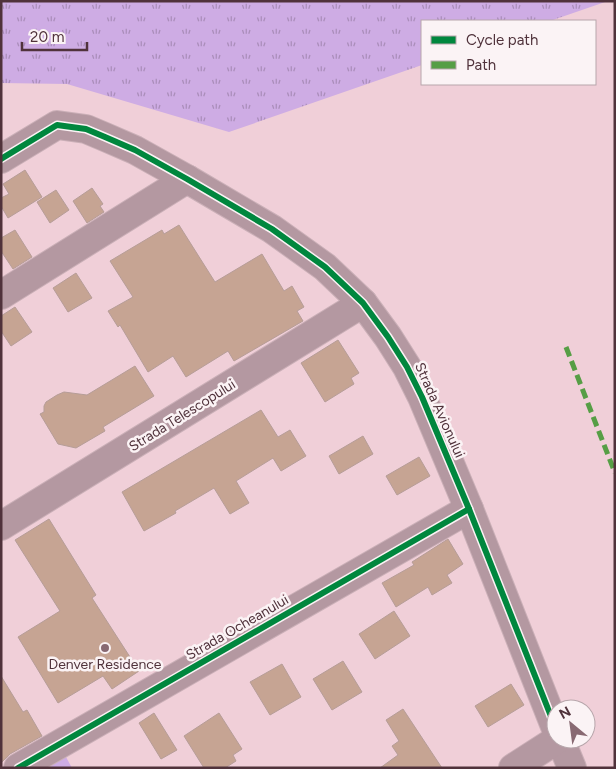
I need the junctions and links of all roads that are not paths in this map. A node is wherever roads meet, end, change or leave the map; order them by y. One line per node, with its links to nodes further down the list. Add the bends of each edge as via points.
1 (1, 159): 2 (street, Strada Avionului, via 57,125 86,129)
2 (187, 178): 3 (street); 4 (street, Strada Avionului, via 272,229 325,267)
3 (1, 295)
4 (363, 303): 5 (street, Strada Avionului, via 407,366); 6 (street, Strada Telescopului)
5 (469, 508): 7 (street, Strada Avionului); 10 (street, Strada Ocheanului)
6 (1, 526)
7 (546, 704)
8 (546, 747): 11 (street)
9 (563, 749): 12 (street)
10 (18, 768)
11 (513, 768)
12 (572, 768)

